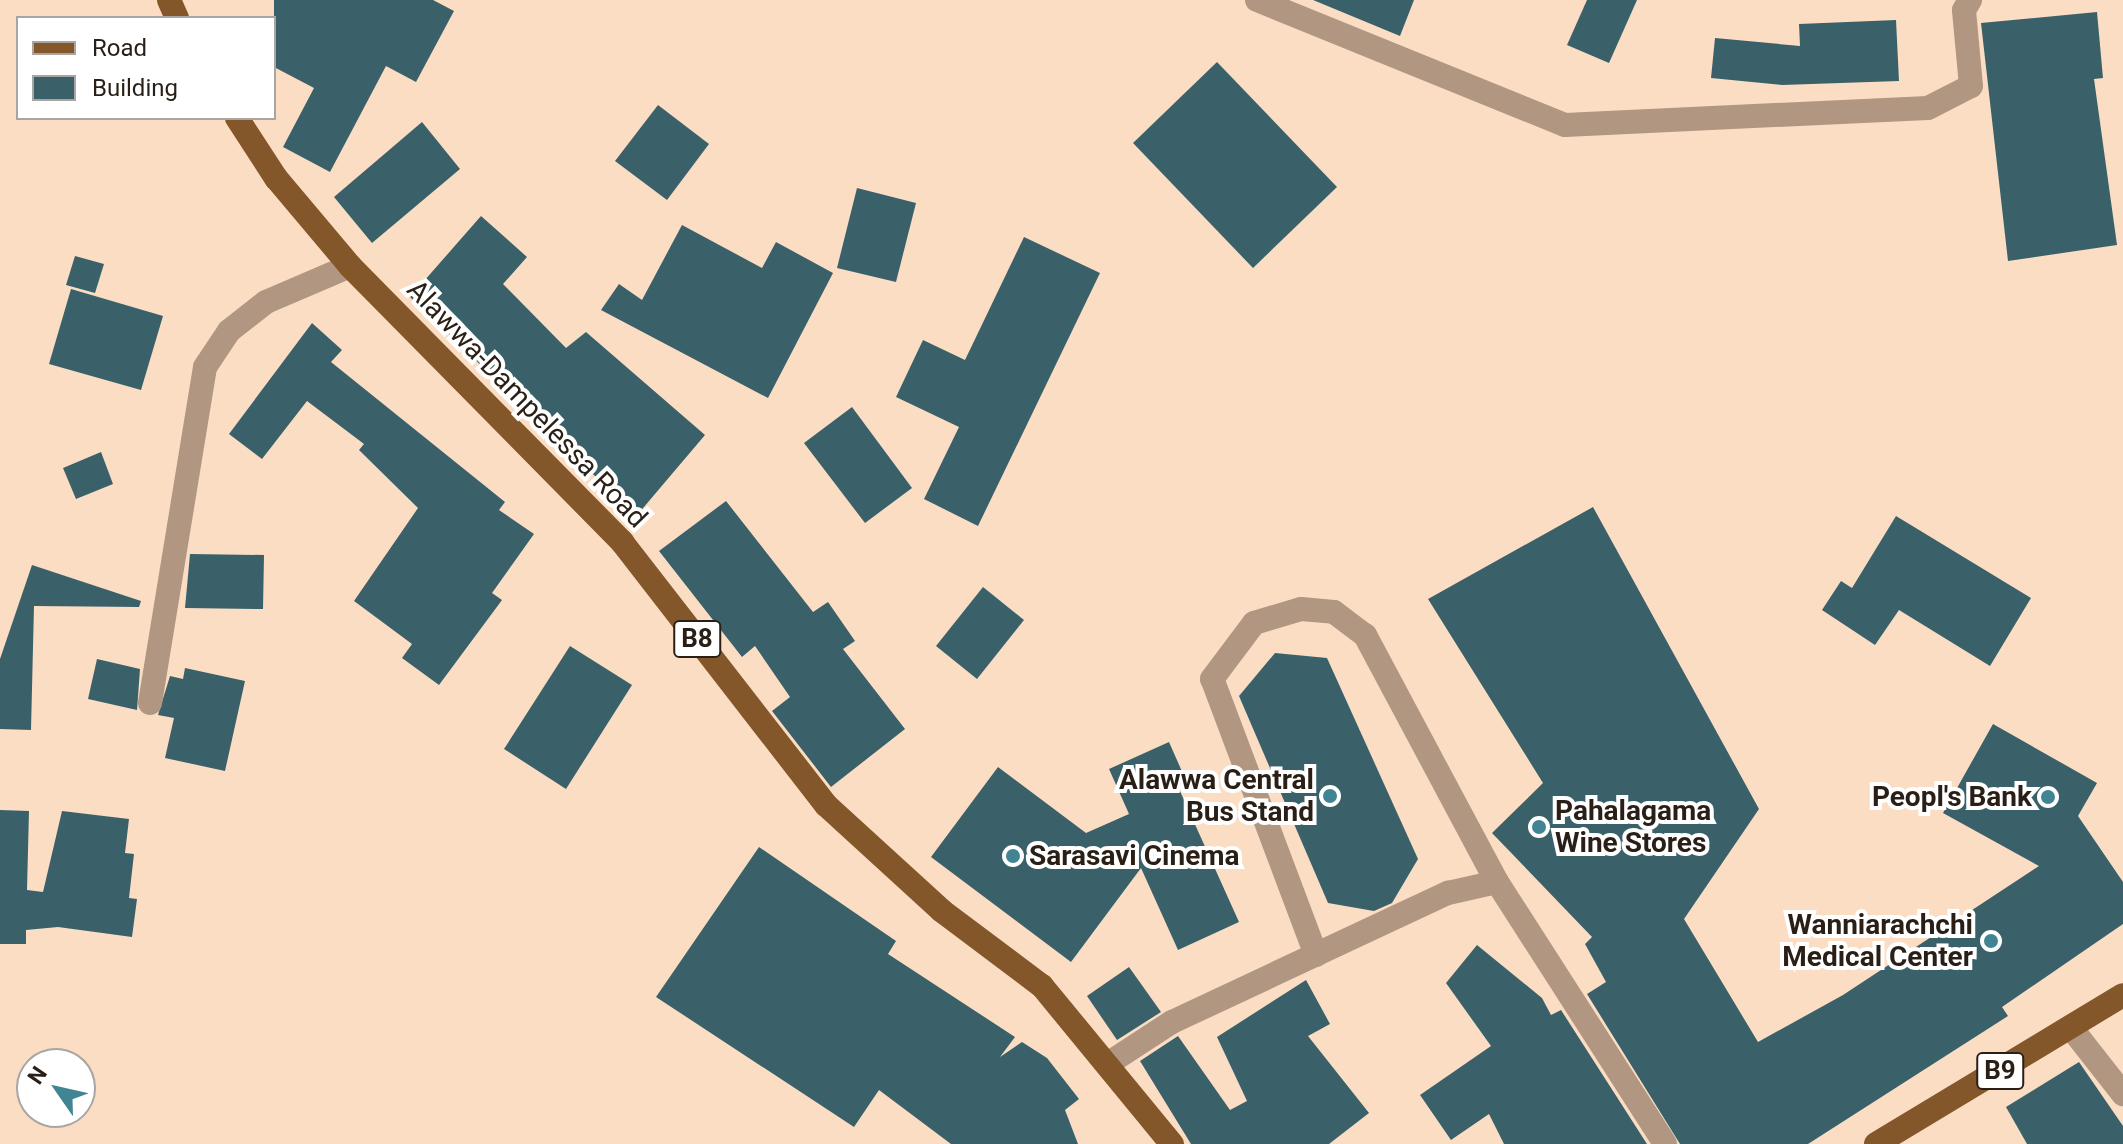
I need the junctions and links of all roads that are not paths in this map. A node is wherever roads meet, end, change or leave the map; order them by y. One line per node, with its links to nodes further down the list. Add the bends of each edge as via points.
1 (1257, 0): 2 (street, via 1565,125 1928,108 1971,86 1964,10)
2 (1970, 0)
3 (238, 120): 4 (main road, Alawwa-Dampelessa Road / B8, via 276,178)
4 (350, 266): 5 (street, via 266,302 229,331 205,367); 10 (main road, Alawwa-Dampelessa Road / B8, via 582,497 826,805 942,911 1042,986)
5 (150, 703)
6 (1497, 882): 7 (street, via 1448,893); 7 (street, via 1365,635 1334,612 1301,609 1254,623 1220,660 1212,679); 13 (street)
7 (1316, 955): 10 (street, via 1172,1022)
8 (2123, 995): 9 (main road, B9)
9 (2072, 1029): 11 (street); 14 (main road, B9)
10 (1109, 1063): 12 (main road, Alawwa-Dampelessa Road / B8)
11 (2123, 1094)
12 (1172, 1144)
13 (1665, 1144)
14 (1876, 1144)

